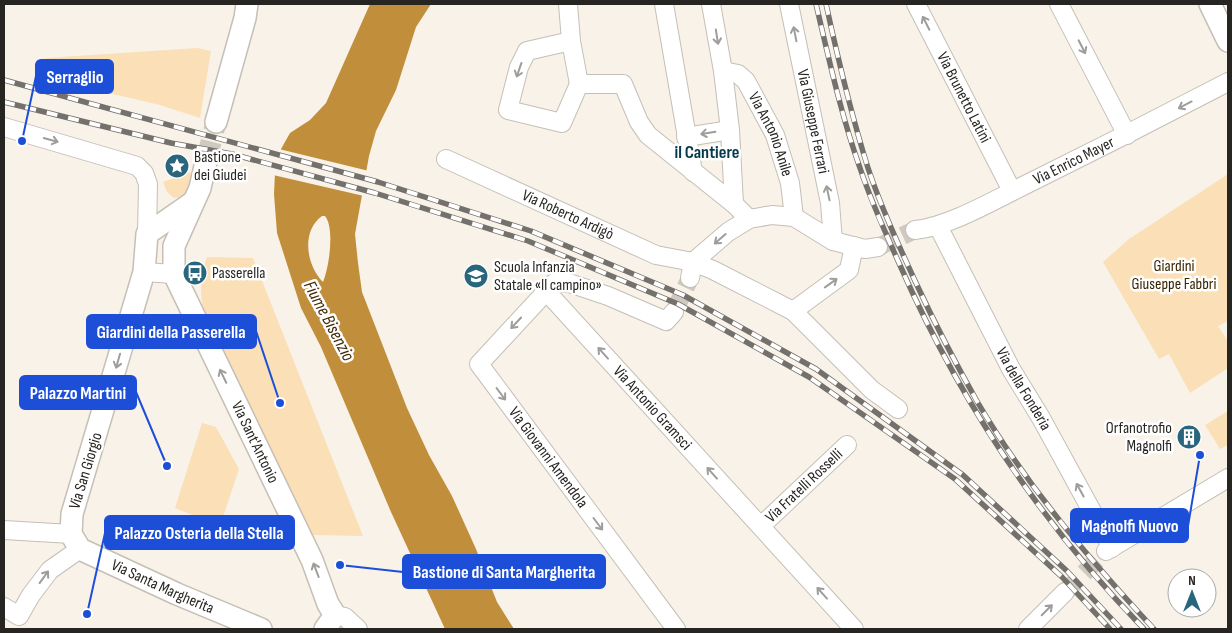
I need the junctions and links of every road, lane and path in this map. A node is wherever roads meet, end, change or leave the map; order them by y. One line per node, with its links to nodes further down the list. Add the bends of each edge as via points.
1 (247, 4): 14 (street)
2 (568, 4): 9 (street)
3 (664, 4): 18 (street)
4 (711, 4): 11 (street, Via Antonio Anile, one-way to 11)
5 (789, 4): 30 (street, Via Giuseppe Ferrari, one-way to 5, via 830,203)
6 (916, 4): 22 (street, Via Brunetto Latini, one-way to 6)
7 (1059, 4): 17 (street, one-way to 17)
8 (1210, 4): 10 (street)
9 (571, 41): 13 (street); 13 (street, one-way to 13, via 527,51 519,67 508,110 562,122)
10 (1228, 41)
11 (722, 71): 15 (street, Via Antonio Anile); 25 (street, Via Antonio Anile, via 738,74 746,81 775,135 790,182)
12 (1228, 82): 17 (street, Via Enrico Mayer, one-way to 17)
13 (579, 84): 21 (street, via 623,84 648,135)
14 (216, 122)
15 (730, 130): 18 (street, one-way to 18); 24 (street, Via Antonio Anile)
16 (6, 132): 29 (street, one-way to 29, via 137,166 148,184)
17 (1127, 135): 22 (street, Via Enrico Mayer)
18 (686, 137): 21 (street)
19 (446, 159): 34 (street, Via Roberto Ardigò)
20 (206, 162): 23 (street)
21 (693, 172): 24 (street)
22 (1012, 192): 27 (street, Via Enrico Mayer)
23 (193, 202): 29 (street); 31 (street)
24 (734, 204): 26 (street)
25 (794, 217): 26 (street, via 772,215); 30 (street)
26 (749, 219): 34 (street, one-way to 34, via 728,232)
27 (938, 226): 28 (street, Via Enrico Mayer); 42 (street, Via della Fonderia, one-way to 27, via 1109,550)
28 (916, 230)
29 (147, 239): 31 (street); 35 (street, Via San Giorgio)
30 (833, 241): 32 (street)
31 (174, 246): 36 (street)
32 (854, 246): 33 (street, via 865,249); 38 (street, one-way to 32, via 849,270)
33 (878, 247)
34 (692, 270): 38 (street, Via Roberto Ardigò, via 714,270)
35 (144, 272): 36 (street); 45 (street, Via San Giorgio, one-way to 45, via 72,514)
36 (174, 274): 48 (street, Via Sant'Antonio, one-way to 36, via 328,604 312,560)
37 (546, 291): 39 (street, via 554,283 569,282 666,321); 43 (street, Via Antonio Gramsci, one-way to 37); 51 (street, Via Giovanni Amendola, one-way to 51, via 479,364)
38 (793, 311): 40 (street, Via Roberto Ardigò, via 872,390)
39 (674, 312)
40 (898, 409)
41 (848, 445): 43 (street, Via Fratelli Rosselli)
42 (1228, 478)
43 (760, 526): 52 (street, Via Antonio Gramsci, one-way to 43)
44 (4, 530): 45 (street)
45 (76, 541): 47 (street, one-way to 45, via 19,616 31,595); 49 (street, Via Santa Margherita, via 177,594)
46 (1066, 592): 53 (street, one-way to 46)
47 (4, 606)
48 (330, 622): 50 (street, Via Sant'Antonio, via 345,617)
49 (261, 629)
50 (358, 629)
51 (676, 629)
52 (854, 629)
53 (1028, 629)

